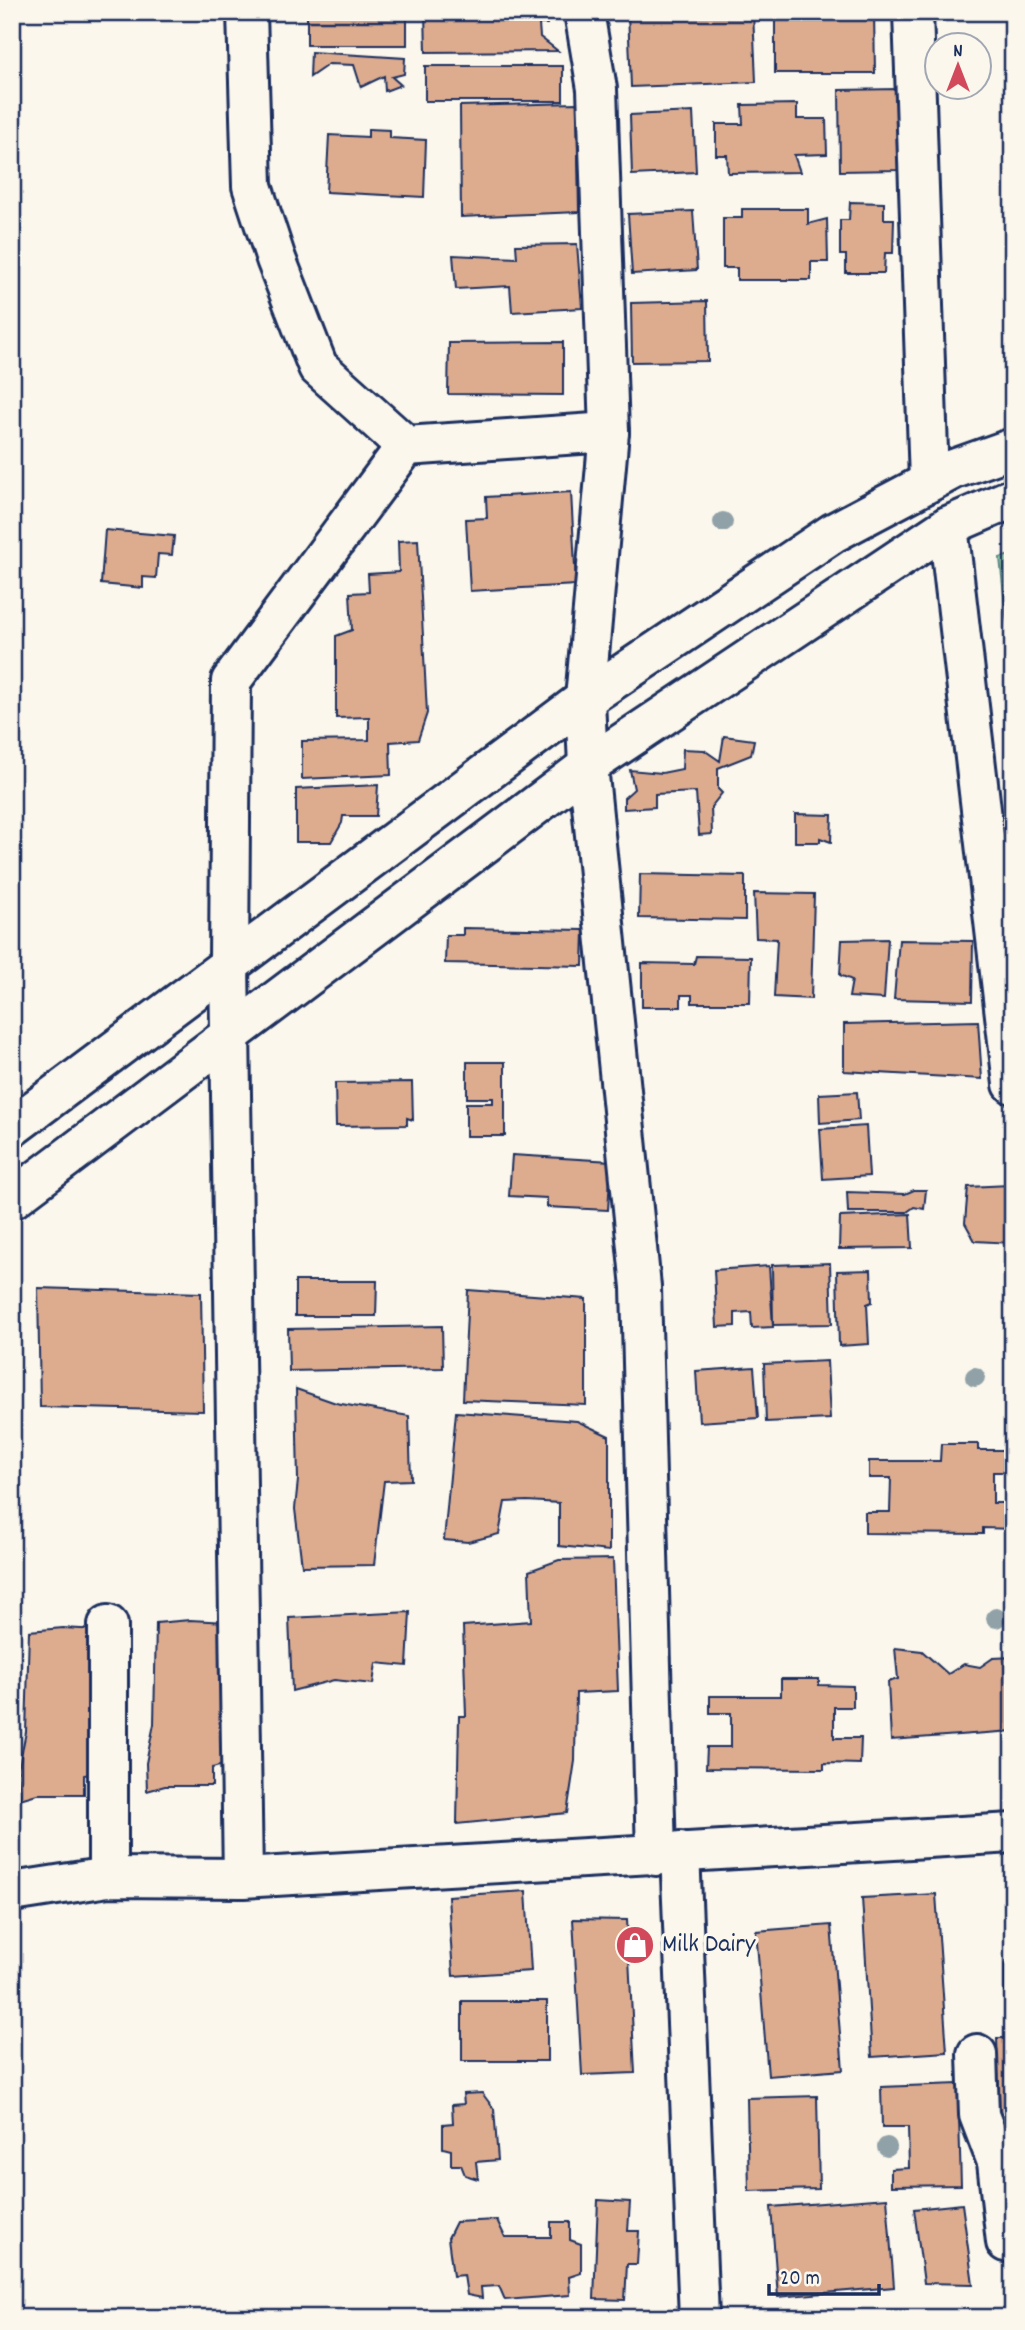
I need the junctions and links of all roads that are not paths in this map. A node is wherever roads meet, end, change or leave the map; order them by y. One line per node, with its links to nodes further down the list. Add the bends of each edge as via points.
1 (247, 12): 5 (street, via 252,186 276,260 318,367)
2 (584, 12): 4 (street, via 597,89)
3 (913, 12): 7 (street)
4 (609, 432): 5 (street); 10 (street)
5 (406, 446): 12 (street, via 231,681)
6 (1013, 449): 7 (street)
7 (929, 481): 10 (street, via 833,533)
8 (1013, 498): 9 (street)
9 (948, 526): 11 (street); 14 (street)
10 (585, 699): 11 (street); 12 (street)
11 (588, 766): 13 (street); 19 (street, via 641,1287)
12 (229, 964): 13 (street); 15 (street)
13 (230, 1032): 16 (street); 21 (street)
14 (1013, 1084)
15 (12, 1127)
16 (12, 1199)
17 (108, 1625): 20 (street)
18 (1013, 1833): 19 (street)
19 (668, 1854): 21 (street); 25 (street)
20 (108, 1877): 21 (street); 22 (street)
21 (243, 1878)
22 (12, 1892)
23 (976, 2054): 24 (street, via 979,2115 997,2162 1006,2242)
24 (1013, 2242)
25 (699, 2318)

